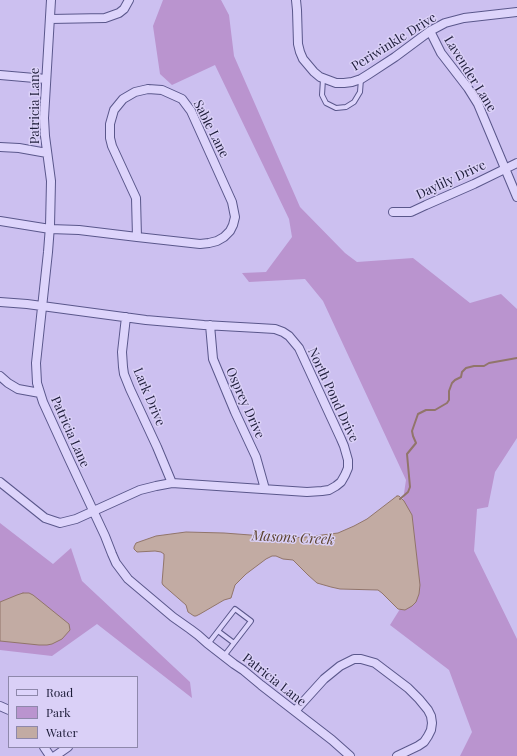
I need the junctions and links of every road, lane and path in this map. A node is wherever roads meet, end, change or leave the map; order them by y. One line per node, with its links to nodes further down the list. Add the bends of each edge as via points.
1 (51, 0): 5 (street, Patricia Lane)
2 (129, 0): 5 (street, via 119,13 105,18)
3 (296, 0): 8 (street, Periwinkle Drive, via 300,52 308,66)
4 (517, 12): 6 (street, Periwinkle Drive, via 459,19 444,23)
5 (50, 19): 9 (street, Patricia Lane)
6 (430, 31): 10 (street, Periwinkle Drive); 14 (street, Lavender Lane, via 441,53 478,104)
7 (0, 75): 9 (street)
8 (323, 78): 10 (street, Periwinkle Drive, via 336,83); 10 (lane, via 322,95 326,103 336,108 346,107 354,102 360,92)
9 (46, 79): 12 (street, Patricia Lane, via 44,118)
10 (361, 79)
11 (0, 147): 12 (street)
12 (47, 152): 18 (street, Patricia Lane, via 51,185)
13 (517, 163): 14 (street, Daylily Drive)
14 (505, 169): 15 (street, Lavender Lane); 16 (street, Daylily Drive, via 411,212)
15 (517, 197)
16 (393, 212)
17 (0, 221): 18 (street, Sable Lane)
18 (50, 229): 19 (street, Sable Lane); 21 (street, Patricia Lane)
19 (137, 237): 19 (street, Sable Lane, via 209,243 224,237 234,224 234,209 229,195 187,105 182,99 162,90 141,90 128,95 114,110 110,124 112,146 136,198)
20 (0, 302): 21 (street, North Pond Drive)
21 (42, 307): 22 (street, North Pond Drive); 25 (street, Patricia Lane, via 36,363)
22 (126, 317): 23 (street, North Pond Drive); 27 (street, Lark Drive, via 122,352 124,374)
23 (210, 325): 28 (street, Osprey Drive, via 213,359 256,457); 28 (street, North Pond Drive, via 275,329 289,336 299,348 344,446 348,468 341,482 329,490 315,492)
24 (0, 376): 25 (street, via 18,389)
25 (40, 393): 29 (street, Patricia Lane)
26 (0, 482): 29 (street, North Pond Drive, via 45,518 60,523)
27 (172, 483): 28 (street, North Pond Drive); 29 (street, North Pond Drive, via 140,490)
28 (265, 489)
29 (93, 511): 32 (street, Patricia Lane, via 116,563 128,579)
30 (218, 631): 31 (lane); 31 (lane, via 234,608 251,621); 32 (lane)
31 (234, 643): 33 (lane)
32 (208, 644): 33 (street, Patricia Lane)
33 (224, 656): 34 (street, Patricia Lane)
34 (294, 711): 37 (street, Patricia Lane); 38 (street, via 340,666 354,659 375,663 420,699 431,716 431,730 424,742)
35 (67, 748): 36 (street)
36 (55, 756)
37 (350, 756)
38 (397, 756)

